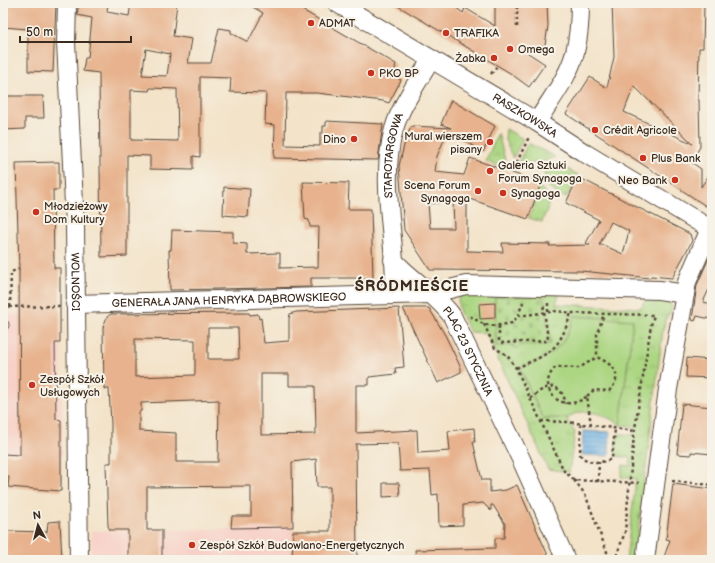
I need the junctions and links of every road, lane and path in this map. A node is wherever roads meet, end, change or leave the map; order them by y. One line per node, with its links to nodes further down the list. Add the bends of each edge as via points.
1 (67, 3): 19 (street, WOLNOŚCI, via 66,42 75,225)
2 (337, 3): 6 (street, RASZKOWSKA)
3 (517, 3): 5 (path)
4 (580, 3): 9 (street, via 580,23 575,52 566,76)
5 (517, 27)
6 (431, 59): 9 (street, RASZKOWSKA); 12 (street, STAROTARGOWA, via 399,116 390,147 388,189)
7 (497, 66): 8 (path)
8 (491, 74)
9 (537, 122): 10 (path); 11 (street, RASZKOWSKA)
10 (514, 168)
11 (711, 230): 15 (street, via 687,282)
12 (393, 260): 14 (street); 16 (street, STAROTARGOWA, via 394,285)
13 (19, 269): 21 (path, via 11,272)
14 (430, 294): 15 (street, PLAC 23 STYCZNIA, via 466,285 659,290); 16 (street, GENERAŁA JANA HENRYKA DĄBROWSKIEGO); 48 (street, PLAC 23 STYCZNIA, via 444,305 452,316)
15 (685, 294): 51 (street, via 668,389)
16 (381, 295): 19 (street, GENERAŁA JANA HENRYKA DĄBROWSKIEGO)
17 (541, 298): 22 (path)
18 (524, 299): 26 (path)
19 (69, 305): 21 (path); 47 (street, WOLNOŚCI)
20 (3, 307): 21 (path)
21 (10, 307)
22 (544, 313): 23 (path); 26 (path); 28 (path, via 548,339 546,341 501,343)
23 (571, 313): 24 (path); 30 (path, via 564,335 554,349)
24 (604, 314): 29 (path, via 597,334); 39 (path, via 654,315)
25 (470, 315): 27 (path)
26 (518, 316): 28 (path, via 512,322)
27 (483, 324): 28 (path); 30 (path, via 495,348 508,355)
28 (499, 326)
29 (597, 357): 31 (path, via 579,368 556,367 551,372); 32 (path, via 613,366 616,380 609,391 594,390)
30 (516, 368): 33 (path)
31 (548, 386): 33 (path, via 537,391); 34 (path, via 553,398); 34 (path, via 564,394)
32 (587, 396): 34 (path, via 580,402); 37 (path)
33 (530, 399): 35 (path)
34 (566, 404)
35 (541, 421): 36 (path); 41 (path, via 564,471)
36 (581, 424): 37 (path); 40 (path, via 580,454 586,460)
37 (591, 425): 38 (path)
38 (615, 429): 39 (path); 40 (path, via 612,458 607,462)
39 (635, 431): 44 (path)
40 (599, 462): 43 (path)
41 (574, 480): 43 (path); 49 (path, via 585,494)
42 (671, 481): 46 (path)
43 (598, 482): 44 (path)
44 (629, 482): 45 (path); 50 (path, via 625,532)
45 (636, 483)
46 (712, 484)
47 (79, 560)
48 (566, 560)
49 (610, 560)
50 (615, 560)
51 (645, 560)

